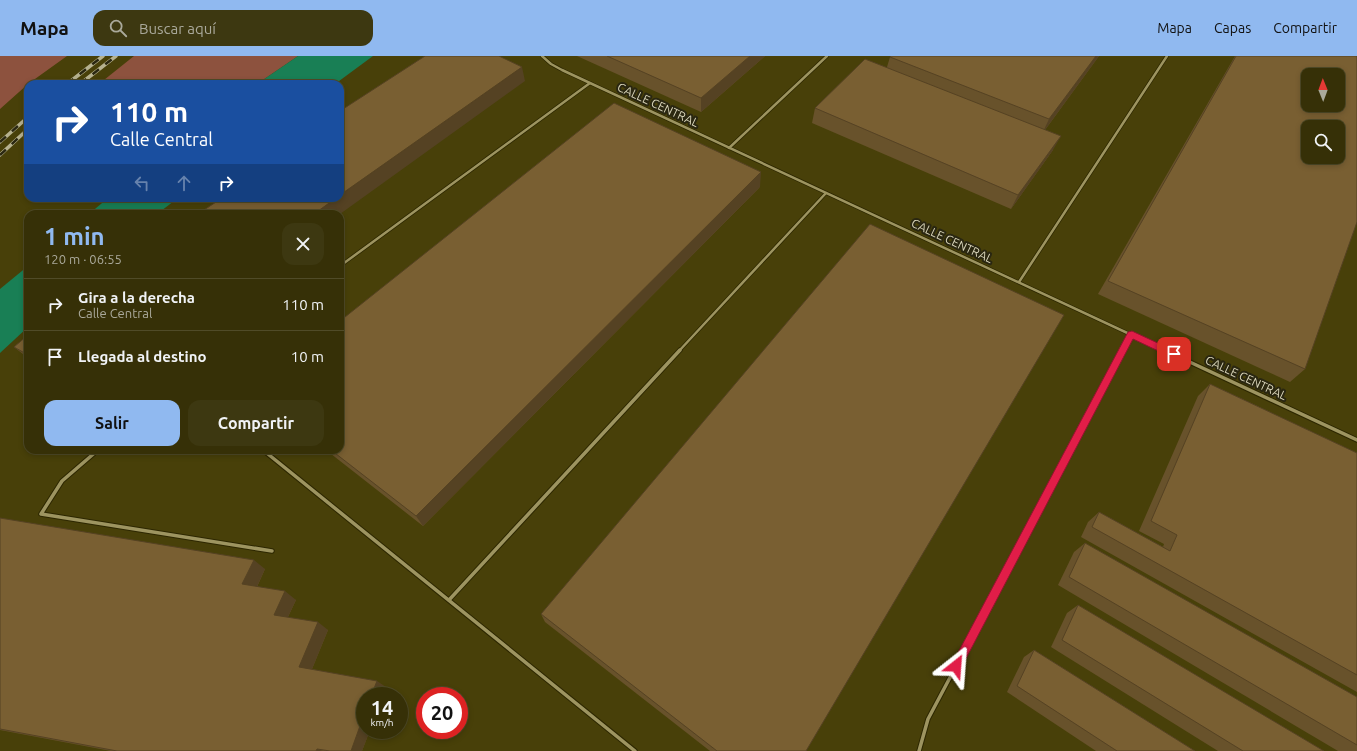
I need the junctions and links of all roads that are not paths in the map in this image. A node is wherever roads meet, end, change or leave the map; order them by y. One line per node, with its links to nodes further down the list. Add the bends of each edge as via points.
1 (542, 56): 4 (lane, CALLE CENTRAL, via 551,64)
2 (827, 56): 5 (lane)
3 (1167, 56): 8 (lane)
4 (590, 83): 5 (lane, CALLE CENTRAL); 7 (lane)
5 (729, 148): 6 (lane, CALLE CENTRAL)
6 (826, 193): 8 (lane, CALLE CENTRAL); 14 (lane)
7 (344, 263)
8 (1019, 282): 9 (lane, CALLE CENTRAL)
9 (1132, 335): 10 (lane, CALLE CENTRAL); 16 (lane, via 928,719)
10 (1357, 440)
11 (93, 454): 13 (lane, via 62,481 41,514)
12 (268, 454): 14 (lane)
13 (272, 551)
14 (449, 600): 15 (lane)
15 (635, 751)
16 (919, 751)

